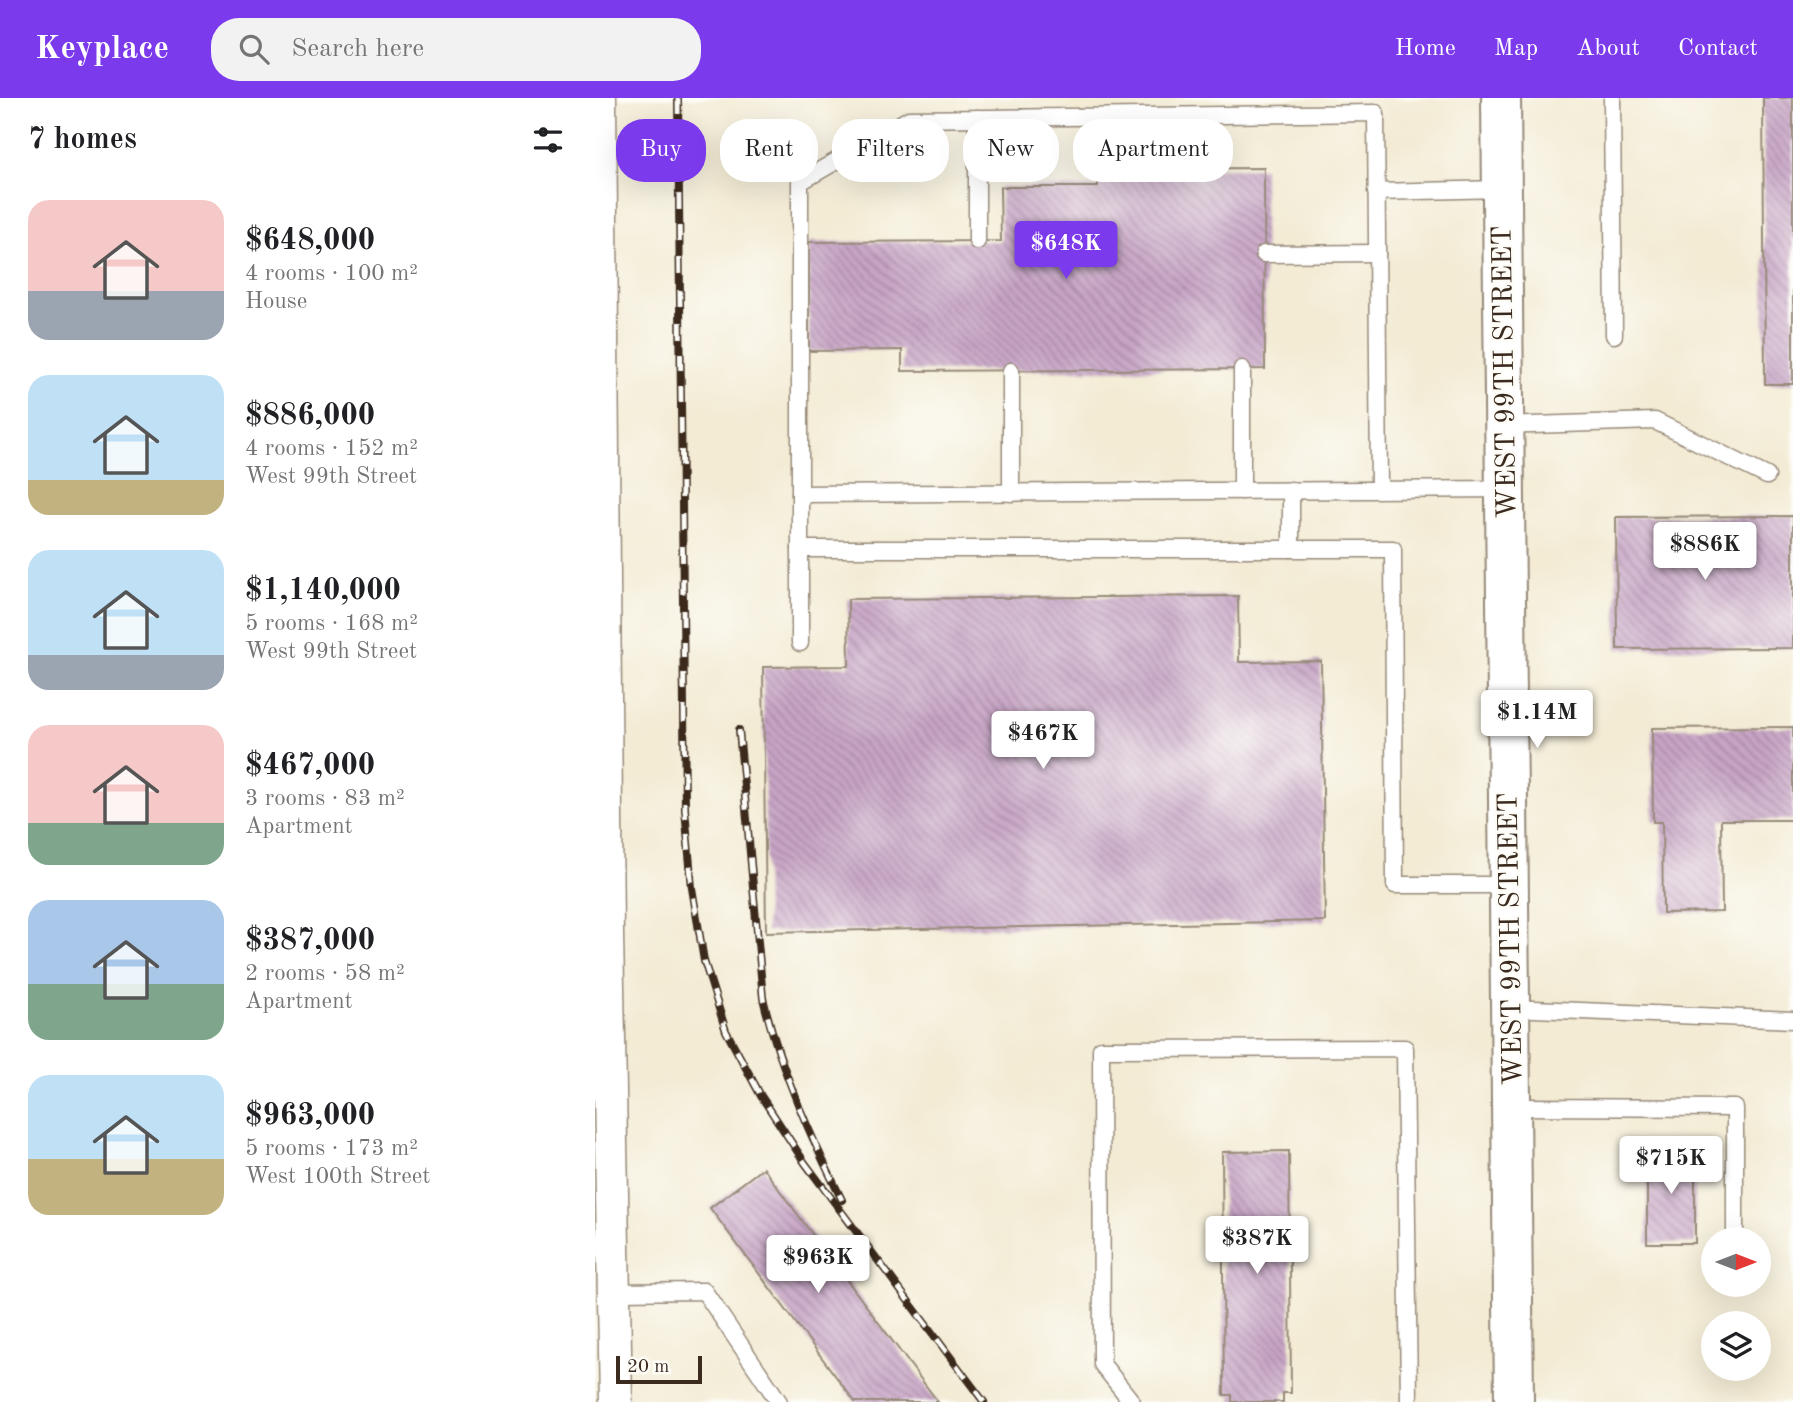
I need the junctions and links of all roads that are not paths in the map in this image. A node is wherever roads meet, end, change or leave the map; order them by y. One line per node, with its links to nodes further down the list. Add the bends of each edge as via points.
1 (600, 98): 10 (street)
2 (1501, 98): 5 (street, WEST 99TH STREET)
3 (1612, 98): 11 (lane)
4 (977, 118): 6 (lane, via 1376,113); 7 (lane); 22 (lane, via 909,119 800,183)
5 (1502, 190): 6 (lane); 14 (street, WEST 99TH STREET)
6 (1376, 192): 8 (lane)
7 (977, 241)
8 (1377, 253): 9 (lane); 19 (lane)
9 (1264, 254)
10 (599, 257): 16 (street)
11 (1615, 335)
12 (1242, 369): 20 (lane)
13 (1011, 371): 21 (lane)
14 (1504, 426): 15 (lane, via 1655,421); 17 (street, WEST 99TH STREET)
15 (1767, 476)
16 (600, 478): 27 (street)
17 (1504, 489): 19 (lane); 26 (street, WEST 99TH STREET)
18 (1291, 490): 19 (lane); 20 (lane); 24 (lane)
19 (1379, 490)
20 (1242, 491): 21 (lane)
21 (1011, 493): 22 (lane)
22 (800, 495): 23 (lane)
23 (800, 549): 24 (lane); 25 (lane)
24 (1291, 549): 26 (lane, via 1393,549 1395,885)
25 (800, 643)
26 (1509, 885): 28 (street, WEST 99TH STREET)
27 (601, 934): 32 (street)
28 (1510, 1008): 29 (lane); 30 (street, WEST 99TH STREET)
29 (1793, 1020)
30 (1511, 1107): 31 (lane, via 1735,1108); 37 (street, WEST 99TH STREET)
31 (1735, 1227)
32 (614, 1292): 33 (street); 34 (lane, via 703,1291)
33 (616, 1402)
34 (779, 1402)
35 (1132, 1402): 36 (lane, via 1102,1364 1101,1049 1405,1048)
36 (1409, 1402)
37 (1514, 1402)

